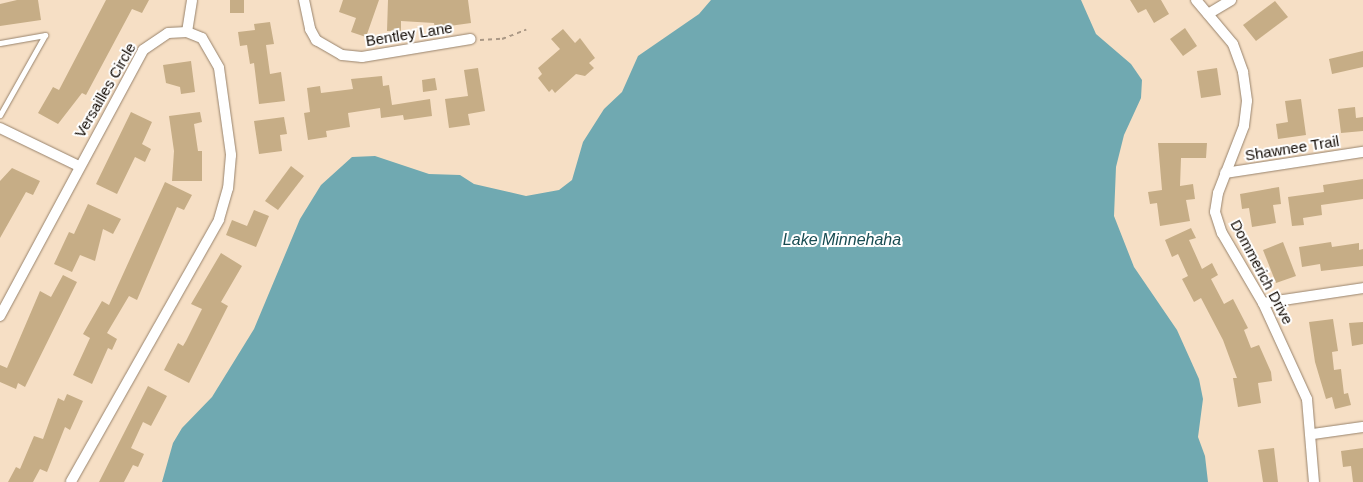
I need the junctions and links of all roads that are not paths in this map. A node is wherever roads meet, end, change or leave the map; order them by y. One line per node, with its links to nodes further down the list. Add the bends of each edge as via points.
1 (192, 0): 6 (street)
2 (304, 0): 7 (street, Bentley Lane, via 310,29 323,46 342,55 362,57)
3 (1196, 0): 5 (street, Dommerich Drive)
4 (1231, 0): 5 (street)
5 (1208, 14): 13 (street, Dommerich Drive, via 1233,44 1243,72 1247,101 1244,126)
6 (187, 32): 12 (street, Versailles Circle, via 168,33 142,50); 19 (street, via 202,38 219,68 231,155 228,188 219,220)
7 (471, 40)
8 (0, 43): 9 (lane, via 45,35)
9 (0, 115)
10 (0, 128): 12 (street)
11 (1363, 152): 13 (street, Shawnee Trail)
12 (79, 166): 16 (street, Versailles Circle)
13 (1225, 173): 15 (street, Dommerich Drive, via 1216,212 1220,226)
14 (1363, 288): 15 (street)
15 (1264, 303): 18 (street, Dommerich Drive, via 1307,399)
16 (0, 316)
17 (1363, 427): 18 (street)
18 (1313, 434): 20 (street, Dommerich Drive)
19 (72, 482)
20 (1314, 482)

